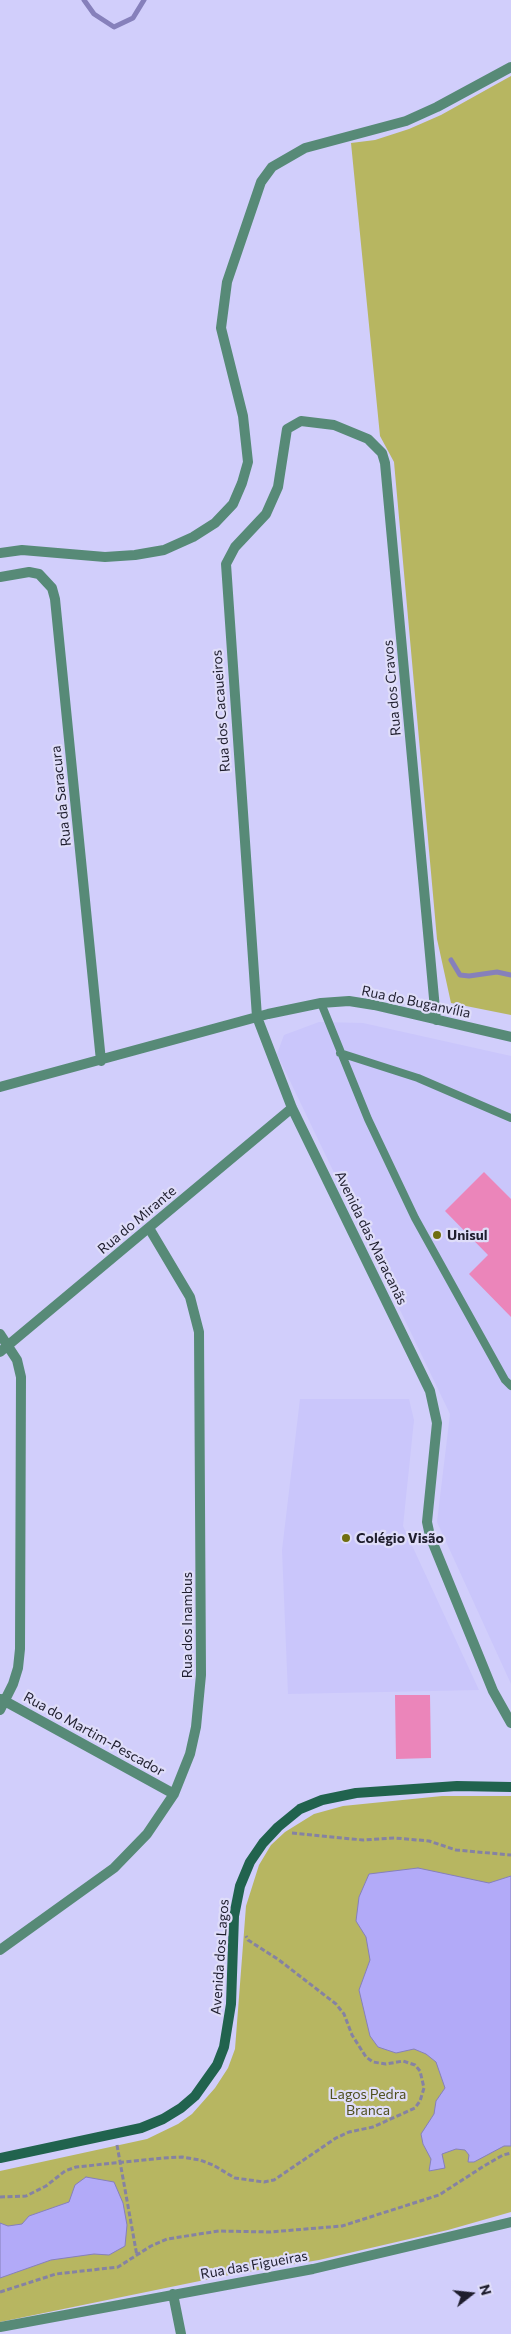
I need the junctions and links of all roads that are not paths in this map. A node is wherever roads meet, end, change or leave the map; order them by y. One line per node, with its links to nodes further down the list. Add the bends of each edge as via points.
1 (511, 67): 3 (street, via 406,121 306,148 272,167 262,182 227,282 221,328 243,416 248,462 233,504 215,523 194,537 164,550 135,555 105,557 22,550)
2 (293, 424): 6 (street, Rua dos Cacaueiros, via 285,436 282,469 273,501 266,514 229,555 226,564); 7 (street, Rua dos Cravos, via 312,421 334,425 375,444 386,463)
3 (0, 553)
4 (0, 577): 10 (street, Rua da Saracura, via 29,572 39,574 52,588 55,599)
5 (321, 1002): 6 (street, Rua do Buganvília); 7 (street, Rua do Buganvília, via 349,1001); 9 (lane)
6 (257, 1017): 10 (street); 12 (street, Avenida das Maracanãs)
7 (436, 1020): 8 (street, Rua do Buganvília)
8 (511, 1037)
9 (340, 1053): 13 (lane, via 418,1078); 18 (lane, via 415,1218)
10 (101, 1061): 11 (street)
11 (0, 1087)
12 (292, 1108): 14 (street, Rua do Mirante); 20 (street, Avenida das Maracanãs, via 432,1397 437,1423 426,1522 493,1691)
13 (511, 1118)
14 (149, 1228): 16 (street, Rua do Mirante); 22 (street, Rua dos Inambus, via 190,1296 200,1351 201,1683 190,1754)
15 (0, 1334): 16 (street)
16 (9, 1345): 17 (street, Rua do Mirante); 19 (street, via 21,1377 20,1640 18,1668)
17 (0, 1352)
18 (511, 1386)
19 (2, 1703): 22 (street, Rua do Martim-Pescador)
20 (511, 1723)
21 (511, 1787): 24 (main road, Avenida dos Lagos, via 457,1786 356,1793 322,1800 300,1809 278,1827 250,1862 240,1886 234,1916 224,2046 217,2065 195,2096 156,2122)
22 (174, 1794): 23 (street, Rua dos Inambus, via 147,1834 114,1868)
23 (0, 1950)
24 (0, 2158)
25 (511, 2222): 26 (street, Rua das Figueiras, via 313,2269)
26 (173, 2294): 27 (street, Rua das Figueiras); 28 (street)
27 (0, 2326)
28 (180, 2334)

